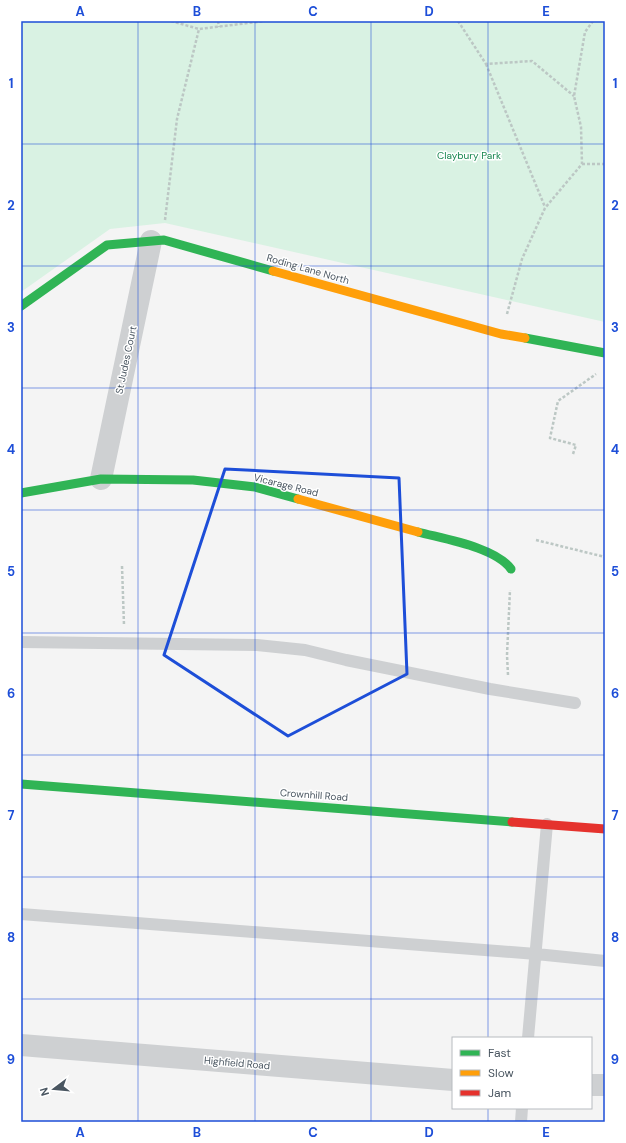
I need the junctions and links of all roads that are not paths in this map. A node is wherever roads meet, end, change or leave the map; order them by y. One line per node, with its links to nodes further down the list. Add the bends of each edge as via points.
1 (157, 241): 2 (street, Roding Lane North, via 107,244); 3 (street, Roding Lane North, via 501,334); 4 (street, St Judes Court)
2 (21, 306)
3 (604, 353)
4 (101, 478): 5 (street, Vicarage Road); 6 (street, Vicarage Road, via 193,480 255,487 485,550 506,562)
5 (21, 493)
6 (511, 569)
7 (21, 642): 8 (lane, via 257,645 305,650)
8 (575, 703)
9 (21, 784): 10 (street, Crownhill Road)
10 (547, 824): 11 (street, Crownhill Road); 13 (lane)
11 (605, 829)
12 (21, 914): 13 (lane)
13 (536, 954): 14 (lane); 15 (lane)
14 (605, 961)
15 (528, 1037)
16 (21, 1045): 17 (street, Highfield Road)
17 (452, 1080)
18 (592, 1085): 19 (street)
19 (605, 1085)
20 (522, 1109): 21 (lane)
21 (521, 1122)

